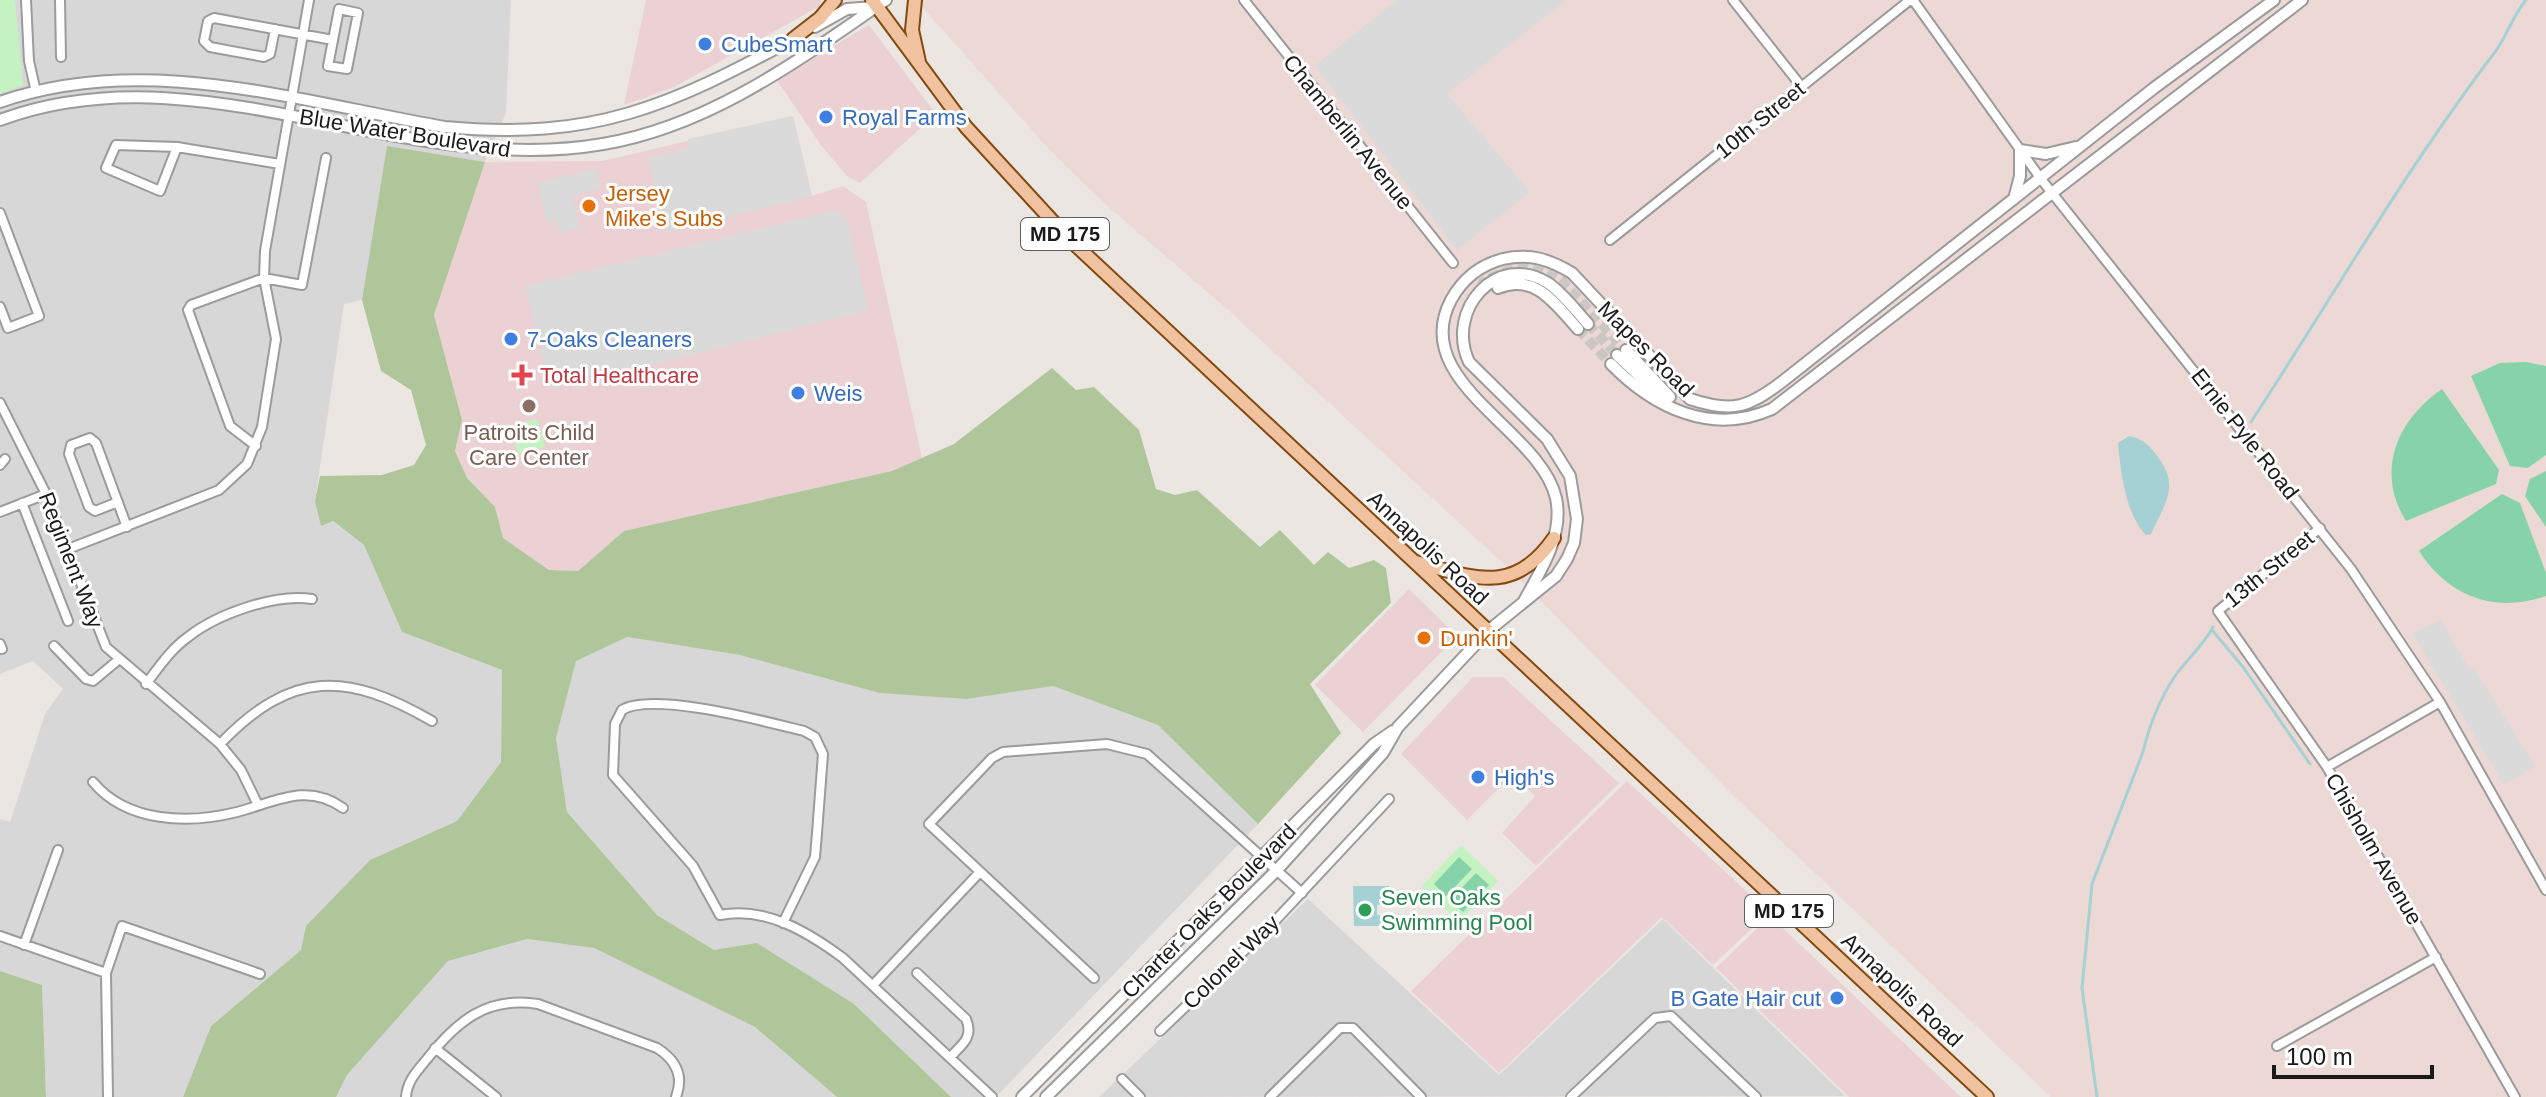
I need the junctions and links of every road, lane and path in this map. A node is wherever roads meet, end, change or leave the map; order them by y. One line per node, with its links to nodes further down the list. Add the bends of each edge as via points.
1 (26, 0): 19 (street)
2 (60, 0): 16 (street)
3 (309, 0): 13 (street)
4 (835, 0): 14 (main road)
5 (915, 0): 17 (main road, via 912,30)
6 (1244, 0): 34 (street, Chamberlin Avenue)
7 (1733, 0): 18 (street)
8 (1911, 0): 18 (street, 10th Street); 26 (street, Ernie Pyle Road)
9 (2274, 0): 24 (street, Mapes Road)
10 (2302, 0): 30 (street, Mapes Road)
11 (878, 2): 14 (street, Blue Water Boulevard, via 847,9); 17 (main road, Annapolis Road / MD 175); 22 (street, Blue Water Boulevard, via 855,25 728,101 666,127 604,144 496,151)
12 (275, 29): 12 (street, via 214,18 208,21 204,41 210,47 264,57 270,54); 13 (street)
13 (303, 34): 15 (street); 20 (street)
14 (793, 39): 20 (street, Blue Water Boulevard, via 674,100 583,125 481,130)
15 (333, 40): 15 (street, via 328,66 347,69 358,13 339,9)
16 (61, 57)
17 (919, 65): 49 (main road, Annapolis Road / MD 175, via 998,165 1068,238)
18 (1801, 86): 33 (street, 10th Street)
19 (36, 92): 20 (street, Blue Water Boulevard, via 87,82 161,79); 21 (street, Blue Water Boulevard)
20 (292, 99): 22 (street)
21 (0, 102)
22 (289, 116): 23 (street, Blue Water Boulevard, via 185,99 115,97 64,102); 28 (street)
23 (0, 120)
24 (2082, 146): 26 (street, via 2046,154); 29 (street, Mapes Road)
25 (177, 147): 25 (street, via 116,145 106,168 160,191); 28 (street)
26 (2020, 150): 29 (street, Ernie Pyle Road); 31 (street)
27 (326, 158): 35 (street, via 302,285)
28 (280, 164): 35 (street)
29 (2041, 179): 30 (street, Ernie Pyle Road); 31 (street, Mapes Road)
30 (2051, 192): 39 (street, Mapes Road, via 1772,409 1724,422); 46 (street, Ernie Pyle Road)
31 (2014, 200): 47 (street, Mapes Road, via 1783,381 1742,407 1714,407 1690,399 1572,273 1556,263 1516,256 1478,270 1447,307 1447,357 1463,384 1546,472 1557,502)
32 (0, 213): 36 (street, via 39,316 8,328)
33 (1610, 240)
34 (1453, 263)
35 (264, 278): 40 (street, via 276,339); 40 (street, via 188,310 230,426)
36 (0, 307)
37 (1583, 326): 51 (street, Mapes Road, via 1528,284 1481,289 1461,322 1463,349 1479,376 1547,439 1570,476 1577,502 1574,543 1567,559 1556,576)
38 (0, 403): 41 (street, Regiment Way)
39 (1678, 408): 39 (street, Mapes Road, via 1647,395 1618,356)
40 (256, 446): 45 (street, via 239,474 219,490)
41 (46, 494): 43 (street); 48 (street, Regiment Way)
42 (118, 502): 42 (street, via 96,443 90,438 71,445 69,454 89,507 95,511); 45 (street)
43 (22, 503): 44 (street); 53 (street)
44 (0, 512)
45 (127, 527): 48 (street)
46 (2320, 528): 52 (street, 13th Street); 58 (street, Ernie Pyle Road)
47 (1554, 538): 49 (main road, via 1540,559 1497,580); 51 (street, Mapes Road)
48 (68, 549): 56 (street, Regiment Way, via 98,632)
49 (1414, 561): 54 (main road, Annapolis Road / MD 175)
50 (312, 599): 57 (street, via 275,598 208,625 172,650)
51 (1524, 601): 54 (street, Mapes Road)
52 (2218, 611): 62 (street, Chisholm Avenue)
53 (68, 621)
54 (1488, 631): 60 (street, Charter Oaks Boulevard); 99 (main road, Annapolis Road / MD 175)
55 (54, 646): 56 (street, via 93,681)
56 (117, 661): 57 (street, Regiment Way)
57 (146, 684): 61 (street, Regiment Way)
58 (2440, 702): 62 (street); 71 (street, Ernie Pyle Road)
59 (432, 721): 61 (street, via 363,688 312,687 275,698)
60 (1398, 727): 68 (street, Charter Oaks Boulevard, via 1374,744); 69 (street, Charter Oaks Boulevard, via 1383,753)
61 (220, 744): 65 (street, Regiment Way, via 241,770)
62 (2327, 767): 76 (street, Chisholm Avenue)
63 (93, 782): 65 (street, via 113,802 162,817 212,816)
64 (1389, 799): 72 (street, Colonel Way)
65 (258, 805): 66 (street, via 305,793)
66 (343, 808)
67 (58, 850): 75 (street)
68 (1264, 858): 69 (street); 70 (street, via 1158,759 1107,744 1014,750 985,766 929,824); 93 (street, Charter Oaks Boulevard)
69 (1277, 870): 72 (street); 94 (street, Charter Oaks Boulevard)
70 (980, 872): 80 (street); 81 (street)
71 (2546, 890)
72 (1302, 893): 82 (street, Colonel Way)
73 (783, 923): 73 (street, via 815,857 823,754 815,737 722,711 641,703 622,710 615,724 613,775 693,866 720,915 751,913); 81 (street, via 821,942)
74 (0, 936): 75 (street)
75 (24, 945): 77 (street)
76 (2436, 957): 83 (street); 100 (street, Chisholm Avenue)
77 (106, 973): 79 (street, via 122,926); 88 (street)
78 (917, 973): 85 (street, via 970,1029)
79 (260, 974)
80 (1094, 978)
81 (873, 985): 85 (street)
82 (1160, 1031)
83 (2277, 1046)
84 (435, 1048): 89 (street, via 411,1080); 90 (street); 91 (street, via 475,1012 507,1002 538,1004 667,1054 678,1072)
85 (950, 1057): 92 (street)
86 (1122, 1079): 95 (street)
87 (1573, 1096): 98 (street, via 1663,1015 1671,1016)
88 (108, 1097)
89 (406, 1097)
90 (496, 1097)
91 (676, 1097)
92 (992, 1097)
93 (1022, 1097)
94 (1046, 1097)
95 (1140, 1097)
96 (1270, 1097): 97 (street, via 1347,1026)
97 (1421, 1097)
98 (1756, 1097)
99 (1987, 1097)
100 (2515, 1097)

